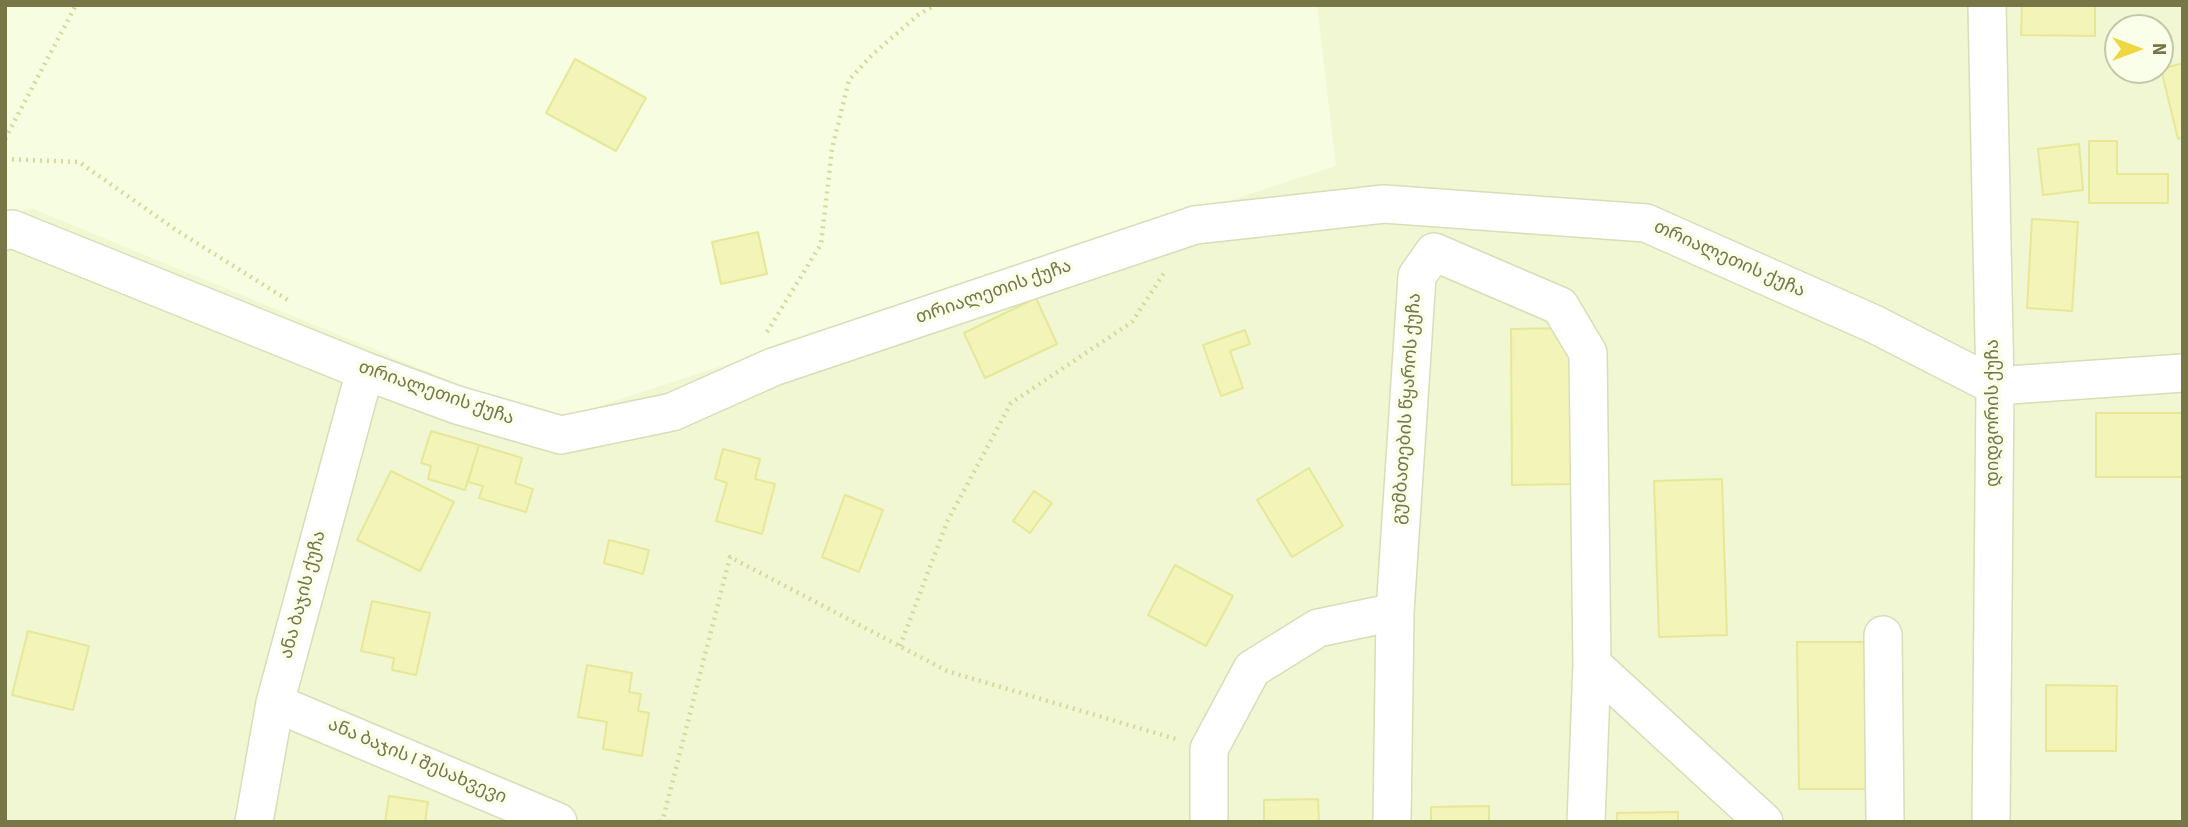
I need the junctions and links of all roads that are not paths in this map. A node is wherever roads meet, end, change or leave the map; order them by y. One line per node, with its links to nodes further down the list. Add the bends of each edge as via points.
1 (1987, 5): 7 (street, დიდგორის ქუჩა)
2 (1429, 207): 4 (street); 5 (street, თრიალეთის ქუჩა, via 1384,204 1195,225 773,367 672,412 561,435 457,405); 7 (street, თრიალეთის ქუჩა, via 1646,223 1874,324)
3 (5, 231): 5 (street, თრიალეთის ქუჩა, via 12,229)
4 (1434, 252): 8 (street, გუმბათების წყაროს ქუჩა, via 1417,276); 10 (street, via 1560,306 1588,353)
5 (365, 371): 11 (street, ანა ბაჯის ქუჩა)
6 (2183, 373): 7 (street)
7 (1995, 386): 19 (street, დიდგორის ქუჩა)
8 (1395, 612): 14 (street, via 1318,628 1252,669 1209,749); 15 (street, გუმბათების წყაროს ქუჩა)
9 (1883, 635): 18 (street)
10 (1592, 664): 16 (street); 17 (street)
11 (275, 702): 12 (street, ანა ბაჯის ქუჩა); 13 (street, ანა ბაჯის I შესახვევი)
12 (254, 822)
13 (558, 822)
14 (1209, 822)
15 (1392, 822)
16 (1586, 822)
17 (1764, 822)
18 (1885, 822)
19 (1991, 822)

